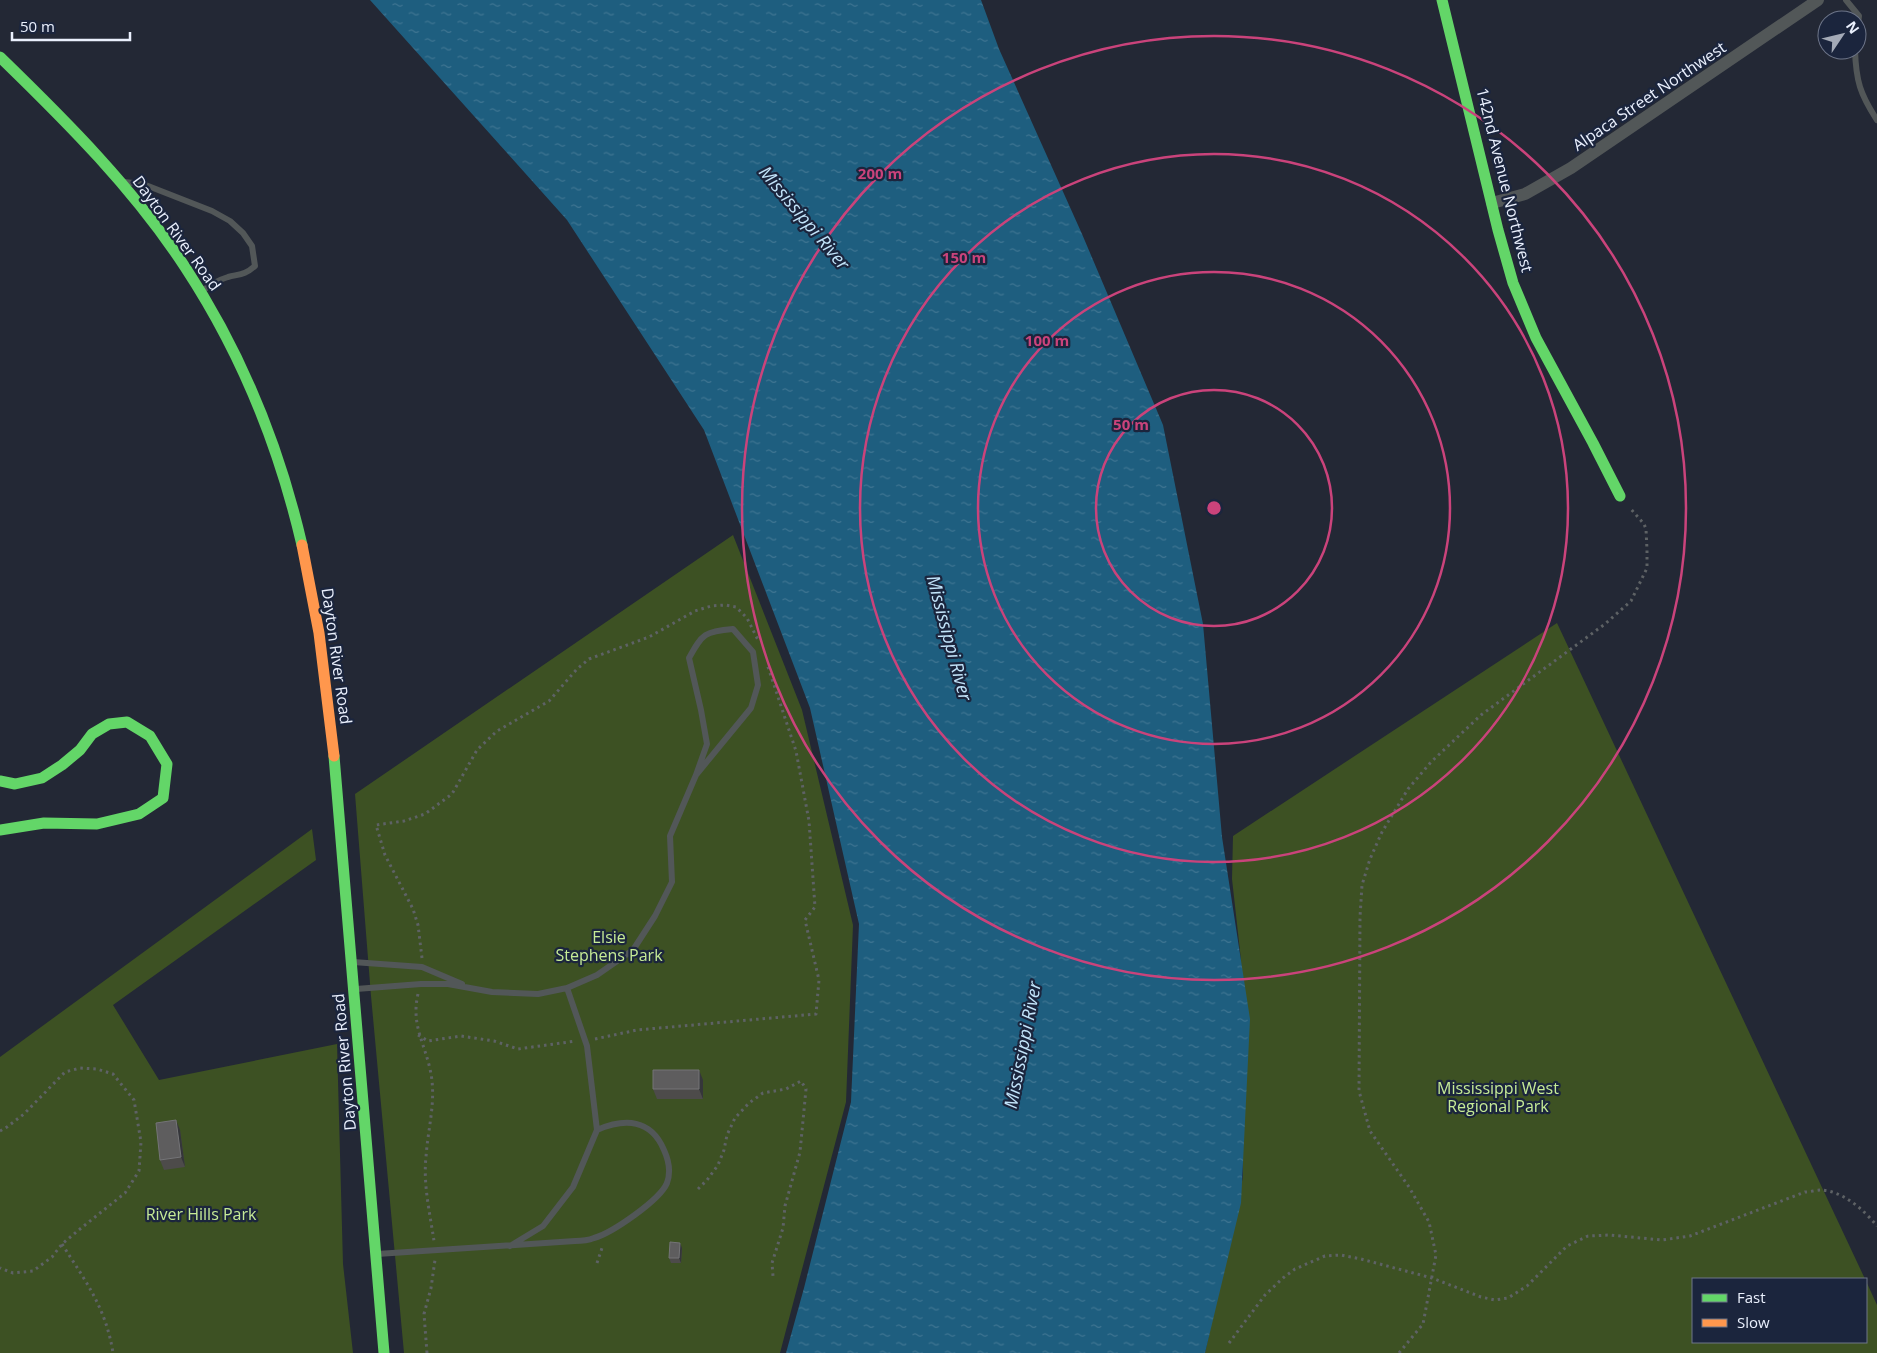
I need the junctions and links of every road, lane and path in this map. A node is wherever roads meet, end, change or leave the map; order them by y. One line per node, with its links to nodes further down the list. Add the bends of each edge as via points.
1 (1442, 0): 9 (main road, 142nd Avenue Northwest)
2 (1818, 0): 9 (street, Alpaca Street Northwest, via 1571,168 1525,194)
3 (1846, 0): 4 (lane)
4 (1854, 10)
5 (0, 57): 8 (main road, Dayton River Road)
6 (1856, 60): 7 (lane, via 1858,84)
7 (1877, 120)
8 (120, 182): 10 (main road, Dayton River Road); 10 (lane, via 143,184 212,211 243,233 252,246 255,266 246,274 228,277)
9 (1492, 203): 11 (main road, 142nd Avenue Northwest, via 1501,244 1528,322 1604,460)
10 (201, 292): 17 (main road, Dayton River Road, via 258,405 283,472 302,543 326,684)
11 (1620, 496): 37 (path, via 1646,529 1648,568 1631,601 1605,624 1481,715 1431,762 1408,790 1382,832 1362,886 1359,1091 1370,1131 1428,1222 1436,1255)
12 (761, 648): 18 (path, via 747,618 736,607 725,605 695,611 650,637 589,659 549,701 497,731 477,750 452,794 425,814 376,825 386,855 413,909)
13 (764, 658): 24 (path, via 796,751 809,821 815,907 805,920 819,980 816,1014 637,1030)
14 (696, 775): 14 (lane, via 752,708 758,685 752,652 733,629 713,630 699,640 689,658 707,744); 20 (lane, via 670,836 672,882 655,916 633,950 597,975)
15 (0, 781): 16 (main road, via 15,784 42,778 62,766 92,734 109,724 127,722 150,736 167,764 163,798 139,814 97,824 44,823)
16 (0, 830)
17 (352, 962): 18 (lane); 21 (main road, Dayton River Road)
18 (422, 967): 22 (lane)
19 (421, 984): 21 (lane); 22 (lane); 23 (path, via 417,1000)
20 (567, 988): 22 (lane, via 538,994); 24 (lane)
21 (354, 989): 33 (main road, Dayton River Road)
22 (475, 989)
23 (418, 1035): 24 (path, via 428,1040 461,1036 478,1038 518,1049); 32 (path, via 434,1090 425,1159)
24 (585, 1040): 25 (lane)
25 (597, 1130): 29 (lane, via 613,1124 642,1126 653,1132 670,1167 666,1186 647,1206); 31 (lane, via 573,1187 543,1226)
26 (0, 1131): 30 (path, via 24,1114 65,1072 80,1068 113,1074 134,1100 141,1142 140,1171 125,1193)
27 (698, 1189): 36 (path, via 718,1165 735,1118 749,1103 763,1093 786,1089 801,1081 806,1089 800,1152 772,1263)
28 (1877, 1226): 37 (path, via 1855,1205 1837,1194 1821,1190 1778,1201 1690,1236 1662,1240 1588,1236 1567,1246 1527,1286 1508,1298 1481,1297)
29 (601, 1236): 31 (lane); 34 (path, via 602,1248)
30 (62, 1244): 35 (path, via 52,1257 33,1271 13,1273); 39 (path, via 98,1302 110,1332)
31 (510, 1246): 32 (lane)
32 (435, 1250): 33 (lane); 41 (path, via 435,1265 424,1314)
33 (376, 1254): 40 (main road, Dayton River Road)
34 (597, 1263)
35 (0, 1268)
36 (773, 1276)
37 (1432, 1278): 38 (path, via 1361,1259 1325,1256 1283,1278 1265,1295); 42 (path, via 1423,1324)
38 (1229, 1343)
39 (113, 1353)
40 (384, 1353)
41 (427, 1353)
42 (1399, 1353)

